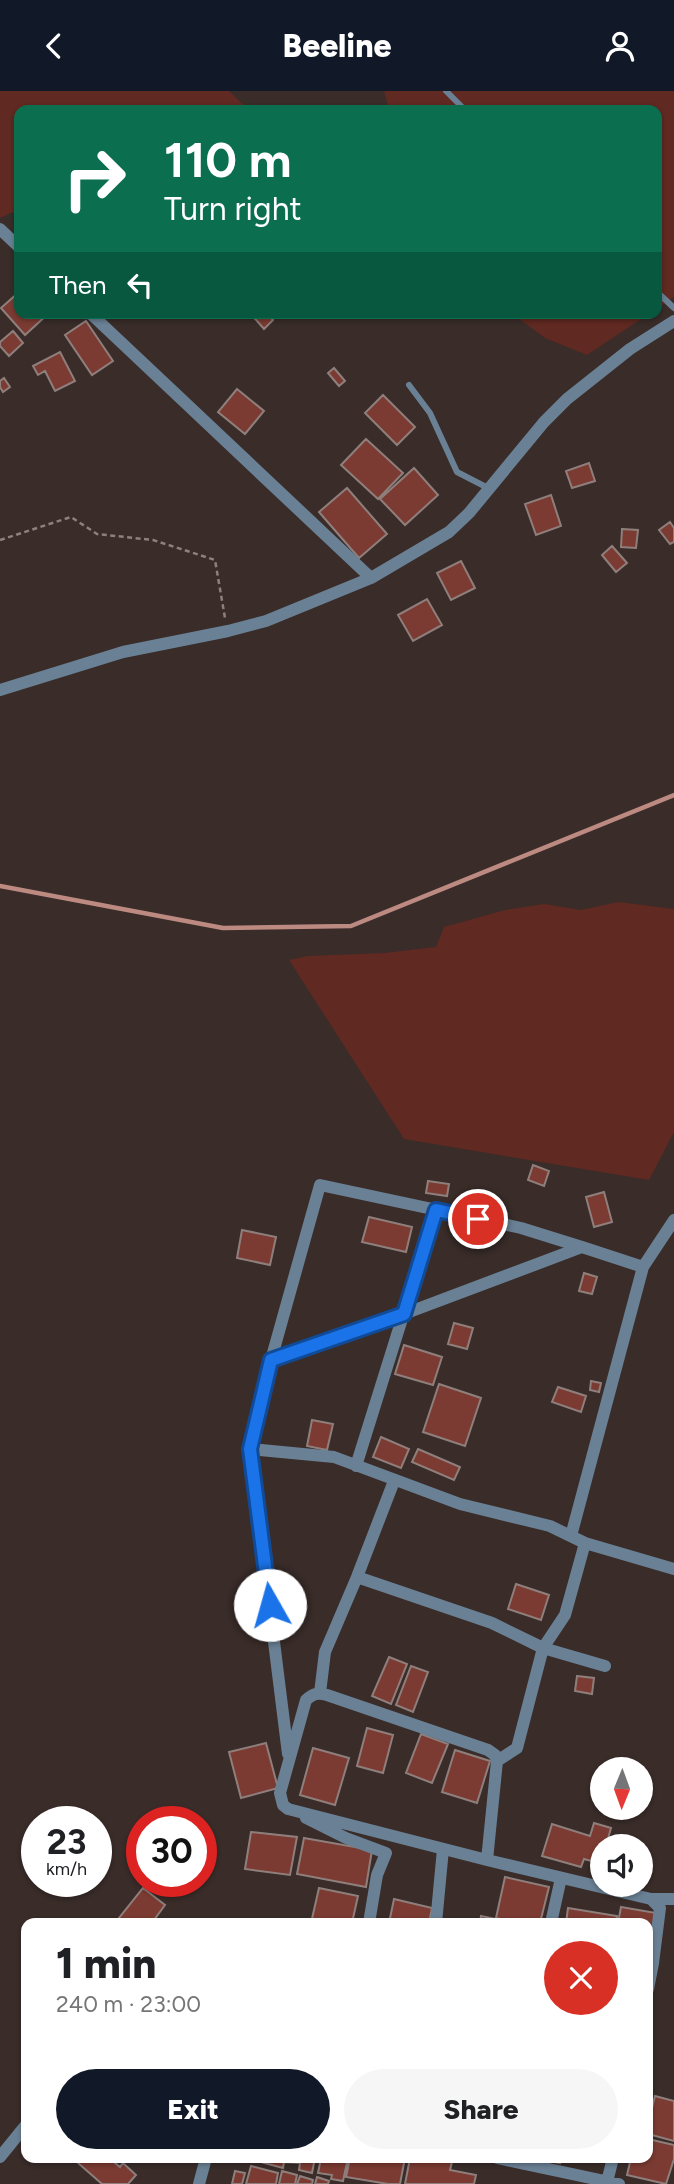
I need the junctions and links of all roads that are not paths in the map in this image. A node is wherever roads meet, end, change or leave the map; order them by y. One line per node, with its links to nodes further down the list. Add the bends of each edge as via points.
1 (446, 91): 2 (lane)
2 (460, 105)
3 (0, 229): 4 (street)
4 (14, 242)
5 (96, 319): 9 (street)
6 (674, 321): 8 (street, via 567,399)
7 (409, 385): 8 (lane, via 430,413 457,472)
8 (490, 489): 9 (street, via 449,532)
9 (371, 578): 10 (street, via 266,621 123,652)
10 (0, 690)
11 (436, 1210): 13 (street); 15 (street); 16 (street, via 320,1185)
12 (674, 1220): 14 (street)
13 (582, 1247): 14 (street); 15 (street)
14 (643, 1267): 20 (street)
15 (404, 1314): 16 (street); 18 (street)
16 (271, 1360): 17 (street)
17 (250, 1449): 18 (street, via 334,1458); 27 (street)
18 (356, 1466): 19 (street)
19 (394, 1481): 20 (street); 23 (street)
20 (571, 1536): 21 (street)
21 (585, 1542): 22 (street); 24 (street, via 565,1615)
22 (674, 1569)
23 (357, 1577): 24 (street, via 492,1623); 26 (street, via 325,1652)
24 (543, 1648): 25 (street); 28 (street, via 517,1748)
25 (605, 1666)
26 (320, 1693): 27 (street, via 306,1700); 28 (street, via 488,1750)
27 (289, 1760): 29 (street, via 280,1793 283,1805)
28 (497, 1761): 31 (street)
29 (294, 1810): 30 (street); 35 (street, via 346,1838 387,1853 377,1875)
30 (443, 1849): 31 (street); 36 (street)
31 (487, 1860): 32 (street)
32 (561, 1878): 33 (street); 37 (street)
33 (651, 1899): 34 (street); 38 (street, via 660,1908)
34 (674, 1899)
35 (370, 1918)
36 (436, 1918)
37 (552, 1918)
38 (653, 1963)
39 (21, 2131): 40 (street)
40 (0, 2157)
41 (205, 2163): 46 (street)
42 (515, 2163): 44 (street)
43 (612, 2163): 45 (street)
44 (576, 2180): 45 (street)
45 (613, 2183)
46 (199, 2184)

